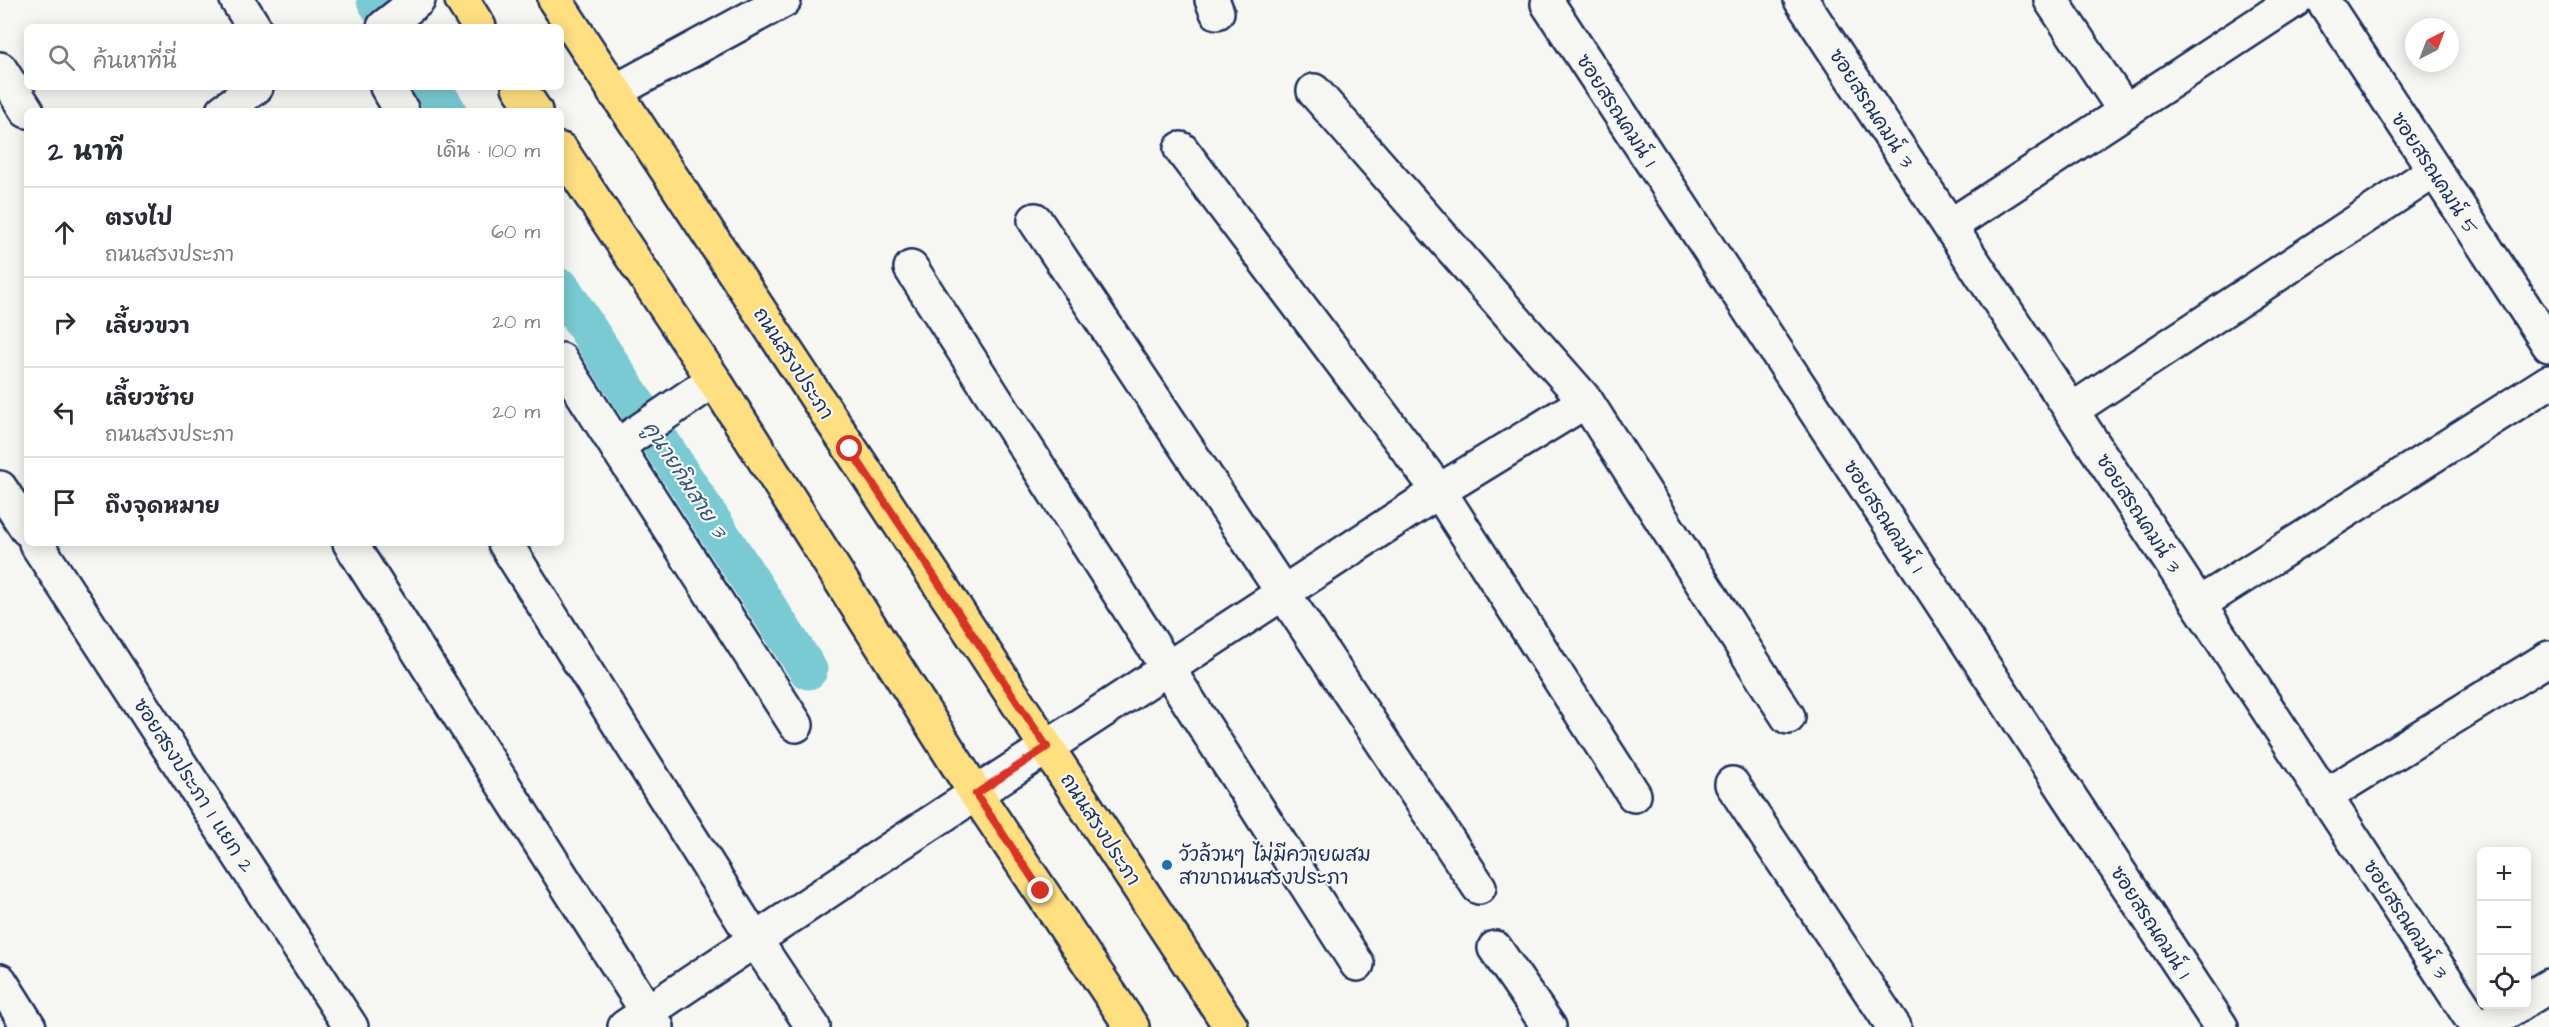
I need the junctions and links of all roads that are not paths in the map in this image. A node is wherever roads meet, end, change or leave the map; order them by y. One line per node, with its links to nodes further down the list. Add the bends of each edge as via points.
1 (237, 0): 11 (street)
2 (418, 0): 12 (street)
3 (462, 0): 13 (main road)
4 (555, 0): 19 (main road, ถนนสรงประภา)
5 (784, 0): 19 (street)
6 (1801, 0): 29 (street, ซอยสรณคมน์ 3)
7 (2051, 0): 24 (street)
8 (2295, 0): 24 (street)
9 (2323, 0): 27 (street, ซอยสรณคมน์ 5)
10 (1548, 4): 71 (street, ซอยสรณคมน์ 1)
11 (252, 24)
12 (388, 24)
13 (478, 24)
14 (0, 69): 20 (street)
15 (252, 90): 21 (street)
16 (389, 90): 22 (street)
17 (521, 90): 23 (main road)
18 (1314, 91): 35 (street)
19 (614, 92): 50 (main road, ถนนสรงประภา)
20 (25, 108)
21 (229, 108)
22 (400, 108)
23 (533, 108)
24 (2125, 111): 29 (street)
25 (1181, 149): 39 (street)
26 (564, 155): 33 (main road)
27 (2434, 171): 31 (street, ซอยสรณคมน์ 5); 36 (street)
28 (1035, 220): 44 (street)
29 (1950, 226): 36 (street, ซอยสรณคมน์ 3)
30 (911, 268): 47 (street)
31 (2549, 345)
32 (564, 364): 37 (street)
33 (714, 380): 37 (street); 52 (main road)
34 (2549, 382): 45 (street)
35 (1586, 401): 39 (street); 48 (street)
36 (2072, 410): 45 (street, ซอยสรณคมน์ 3)
37 (625, 443): 49 (street)
38 (0, 488): 40 (street)
39 (1439, 491): 44 (street); 53 (street)
40 (24, 524)
41 (38, 546): 65 (street, ซอยสรงประภา 1 แยก 2)
42 (352, 546): 63 (street)
43 (507, 546): 56 (street)
44 (1284, 595): 47 (street); 55 (street)
45 (2199, 604): 54 (street, ซอยสรณคมน์ 3)
46 (2549, 658): 54 (street)
47 (1169, 669): 50 (street); 58 (street)
48 (1788, 717)
49 (796, 725)
50 (1047, 747): 52 (street); 68 (main road, ถนนสรงประภา)
51 (1732, 784): 70 (street)
52 (976, 794): 56 (street); 67 (main road)
53 (1634, 795)
54 (2325, 796): 72 (street, ซอยสรณคมน์ 3)
55 (1479, 887)
56 (755, 940): 63 (street); 66 (street)
57 (1495, 948): 69 (street)
58 (1357, 964)
59 (0, 981): 64 (street)
60 (2549, 986): 61 (street)
61 (2531, 997)
62 (2512, 1009): 73 (street)
63 (643, 1022)
64 (29, 1027)
65 (351, 1027)
66 (813, 1027)
67 (1132, 1027)
68 (1231, 1027)
69 (1549, 1027)
70 (1894, 1027)
71 (2221, 1027)
72 (2477, 1027)
73 (2483, 1027)

